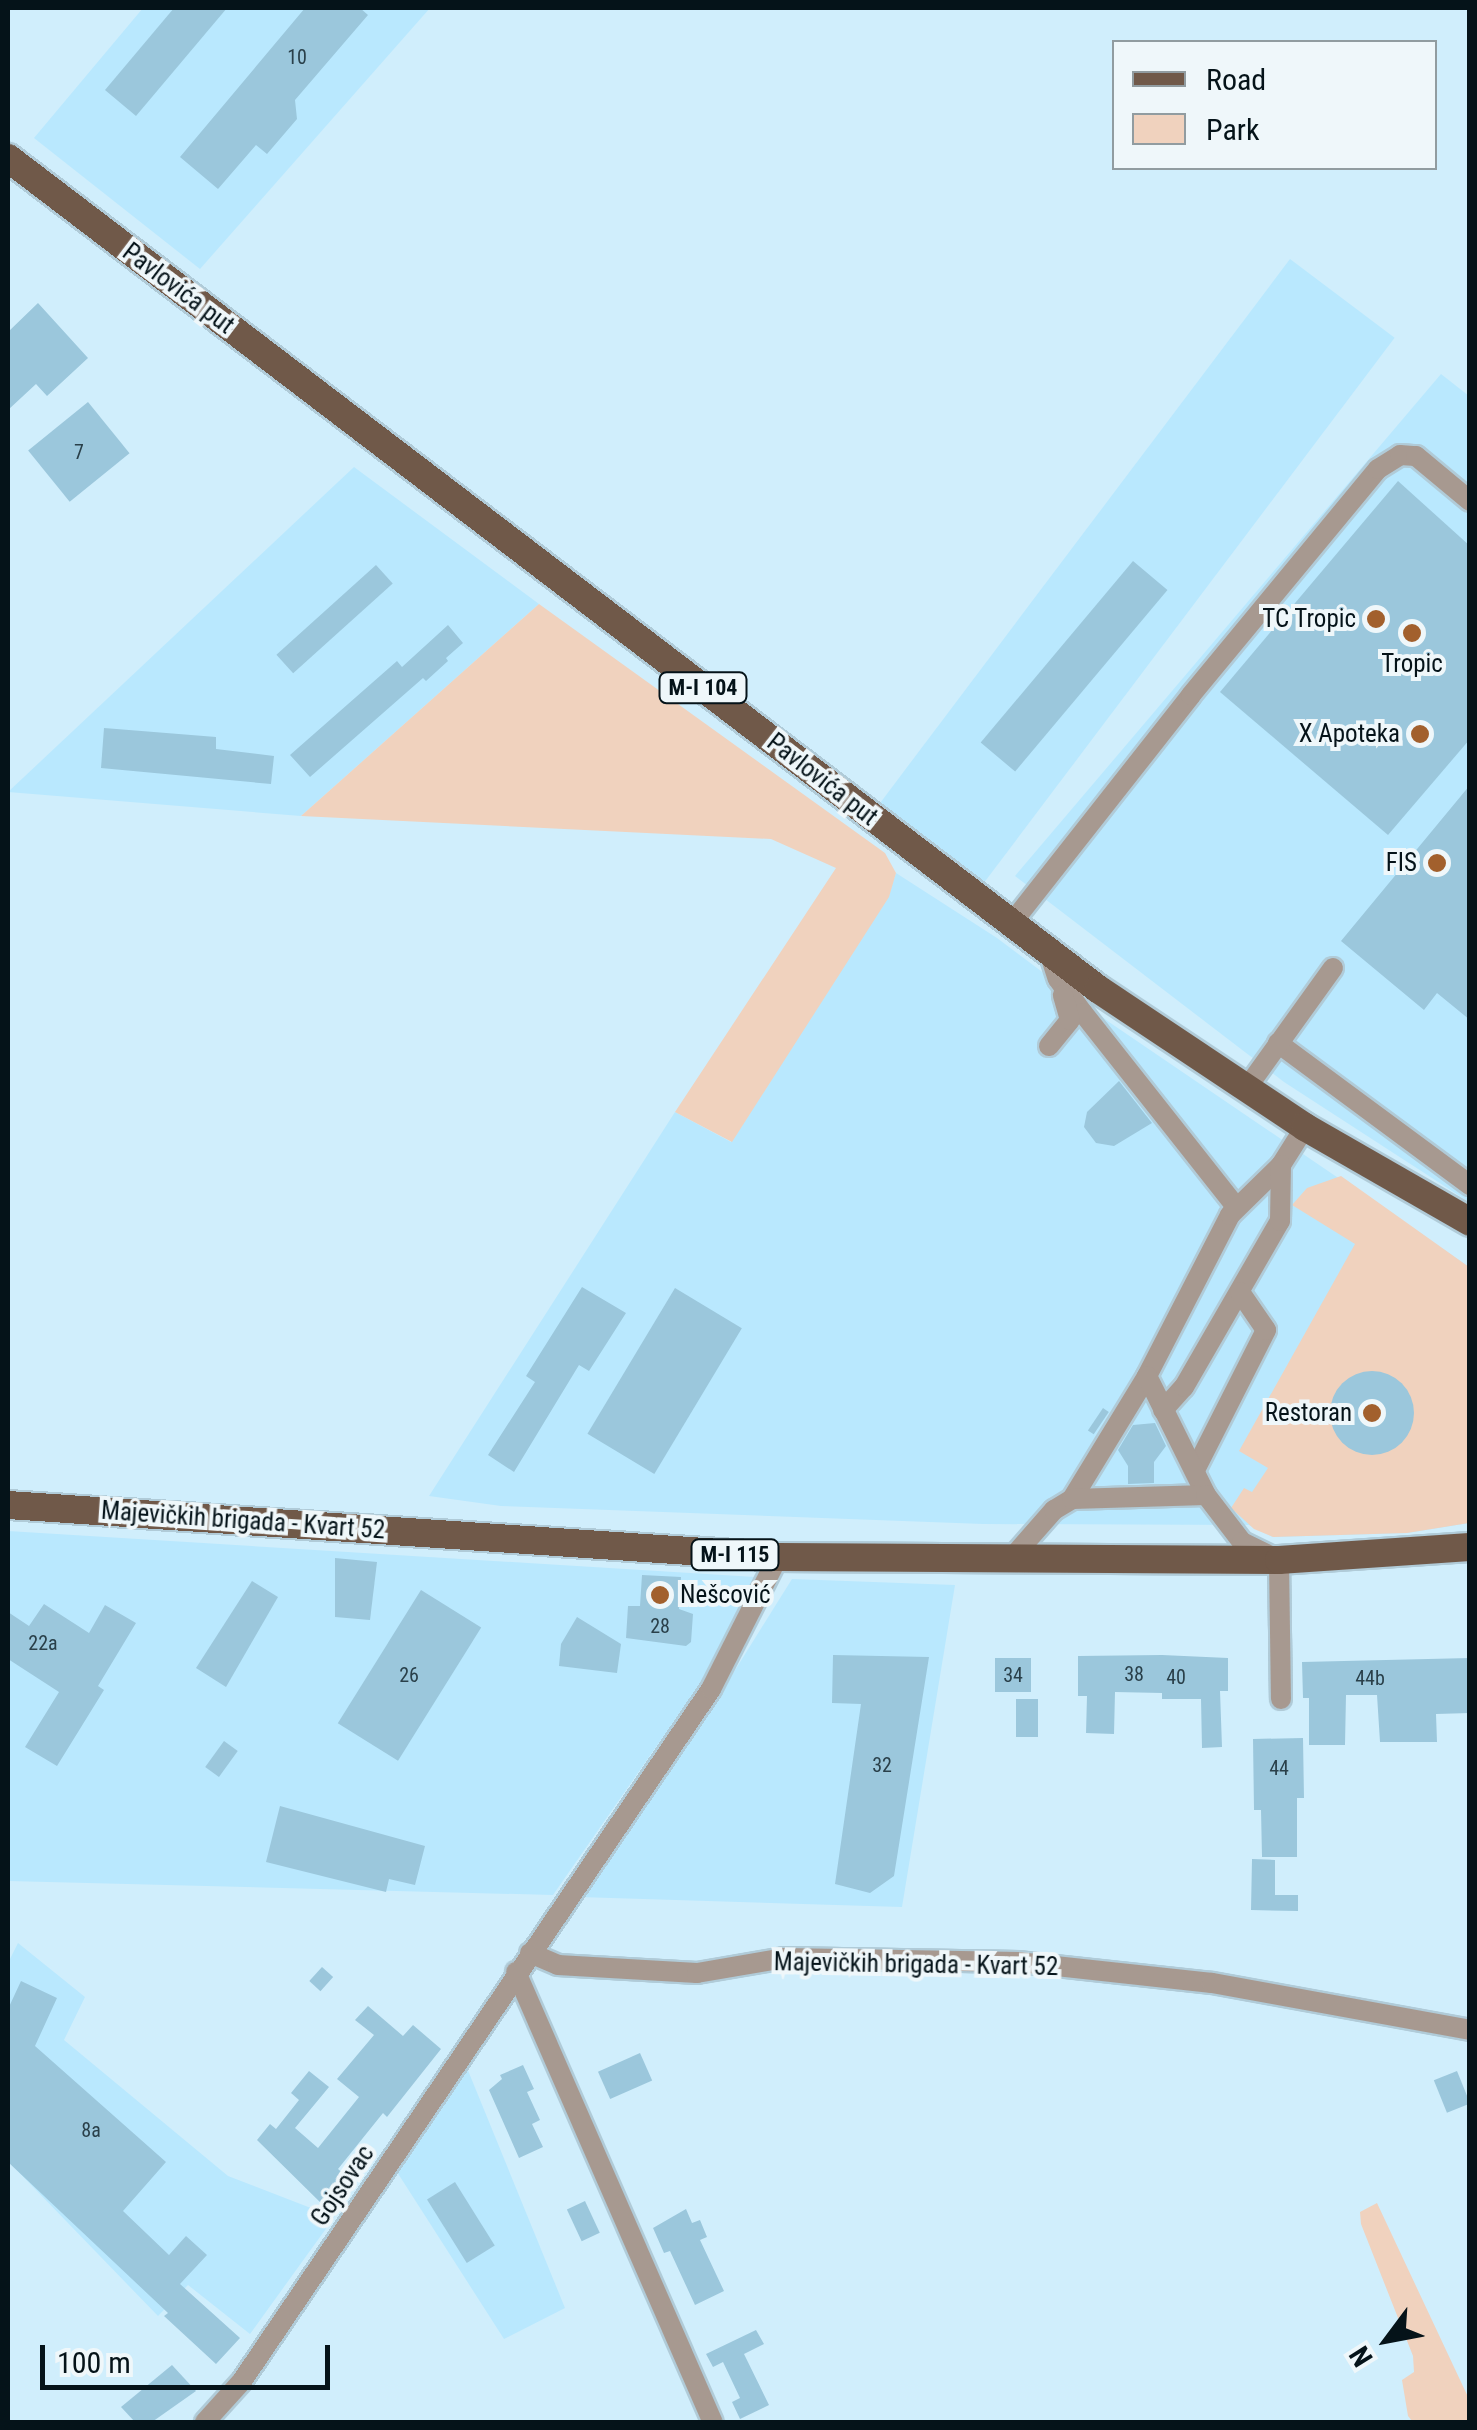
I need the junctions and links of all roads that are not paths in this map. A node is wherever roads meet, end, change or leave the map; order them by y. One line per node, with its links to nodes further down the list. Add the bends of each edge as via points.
1 (8, 158): 3 (main road, Pavlovića put / M-I 104)
2 (1470, 501): 3 (street, via 1416,456 1400,455 1378,470)
3 (1011, 924): 4 (main road, Pavlovića put / M-I 104)
4 (1049, 952): 6 (street); 9 (main road, Pavlovića put / M-I 104)
5 (1333, 968): 7 (street)
6 (1058, 979): 8 (street, via 1070,1020); 14 (street)
7 (1278, 1044): 9 (street); 12 (street)
8 (1049, 1046)
9 (1246, 1090): 10 (main road, Pavlovića put / M-I 104)
10 (1305, 1127): 11 (street); 13 (main road, Pavlovića put / M-I 104)
11 (1281, 1165): 14 (street); 17 (street, via 1280,1222)
12 (1470, 1185)
13 (1417, 1193): 15 (main road, M-I 104); 16 (main road, M-I 104)
14 (1236, 1208): 18 (street)
15 (1470, 1222)
16 (1470, 1231)
17 (1240, 1292): 19 (street, via 1184,1387); 20 (street, via 1266,1330)
18 (1147, 1376): 19 (street); 22 (street)
19 (1163, 1410): 20 (street)
20 (1195, 1470): 21 (street)
21 (1206, 1495): 22 (street); 27 (street, via 1242,1542)
22 (1072, 1499): 26 (street)
23 (8, 1505): 25 (main road, Majevičkih brigada - Kvart 52 / M-I 115)
24 (1468, 1548): 27 (main road, Majevičkih brigada - Kvart 52 / M-I 115)
25 (778, 1558): 26 (main road, Majevičkih brigada - Kvart 52 / M-I 115); 29 (street, via 711,1689)
26 (1010, 1560): 27 (main road, Majevičkih brigada - Kvart 52 / M-I 115)
27 (1279, 1560): 28 (street)
28 (1282, 1699)
29 (530, 1953): 30 (street, Gojsovac); 31 (street, Majevičkih brigada - Kvart 52, via 558,1966 696,1973 784,1958 1019,1962 1212,1983)
30 (516, 1972): 32 (street, Gojsovac, via 242,2381); 33 (street)
31 (1470, 2030)
32 (204, 2422)
33 (713, 2422)

